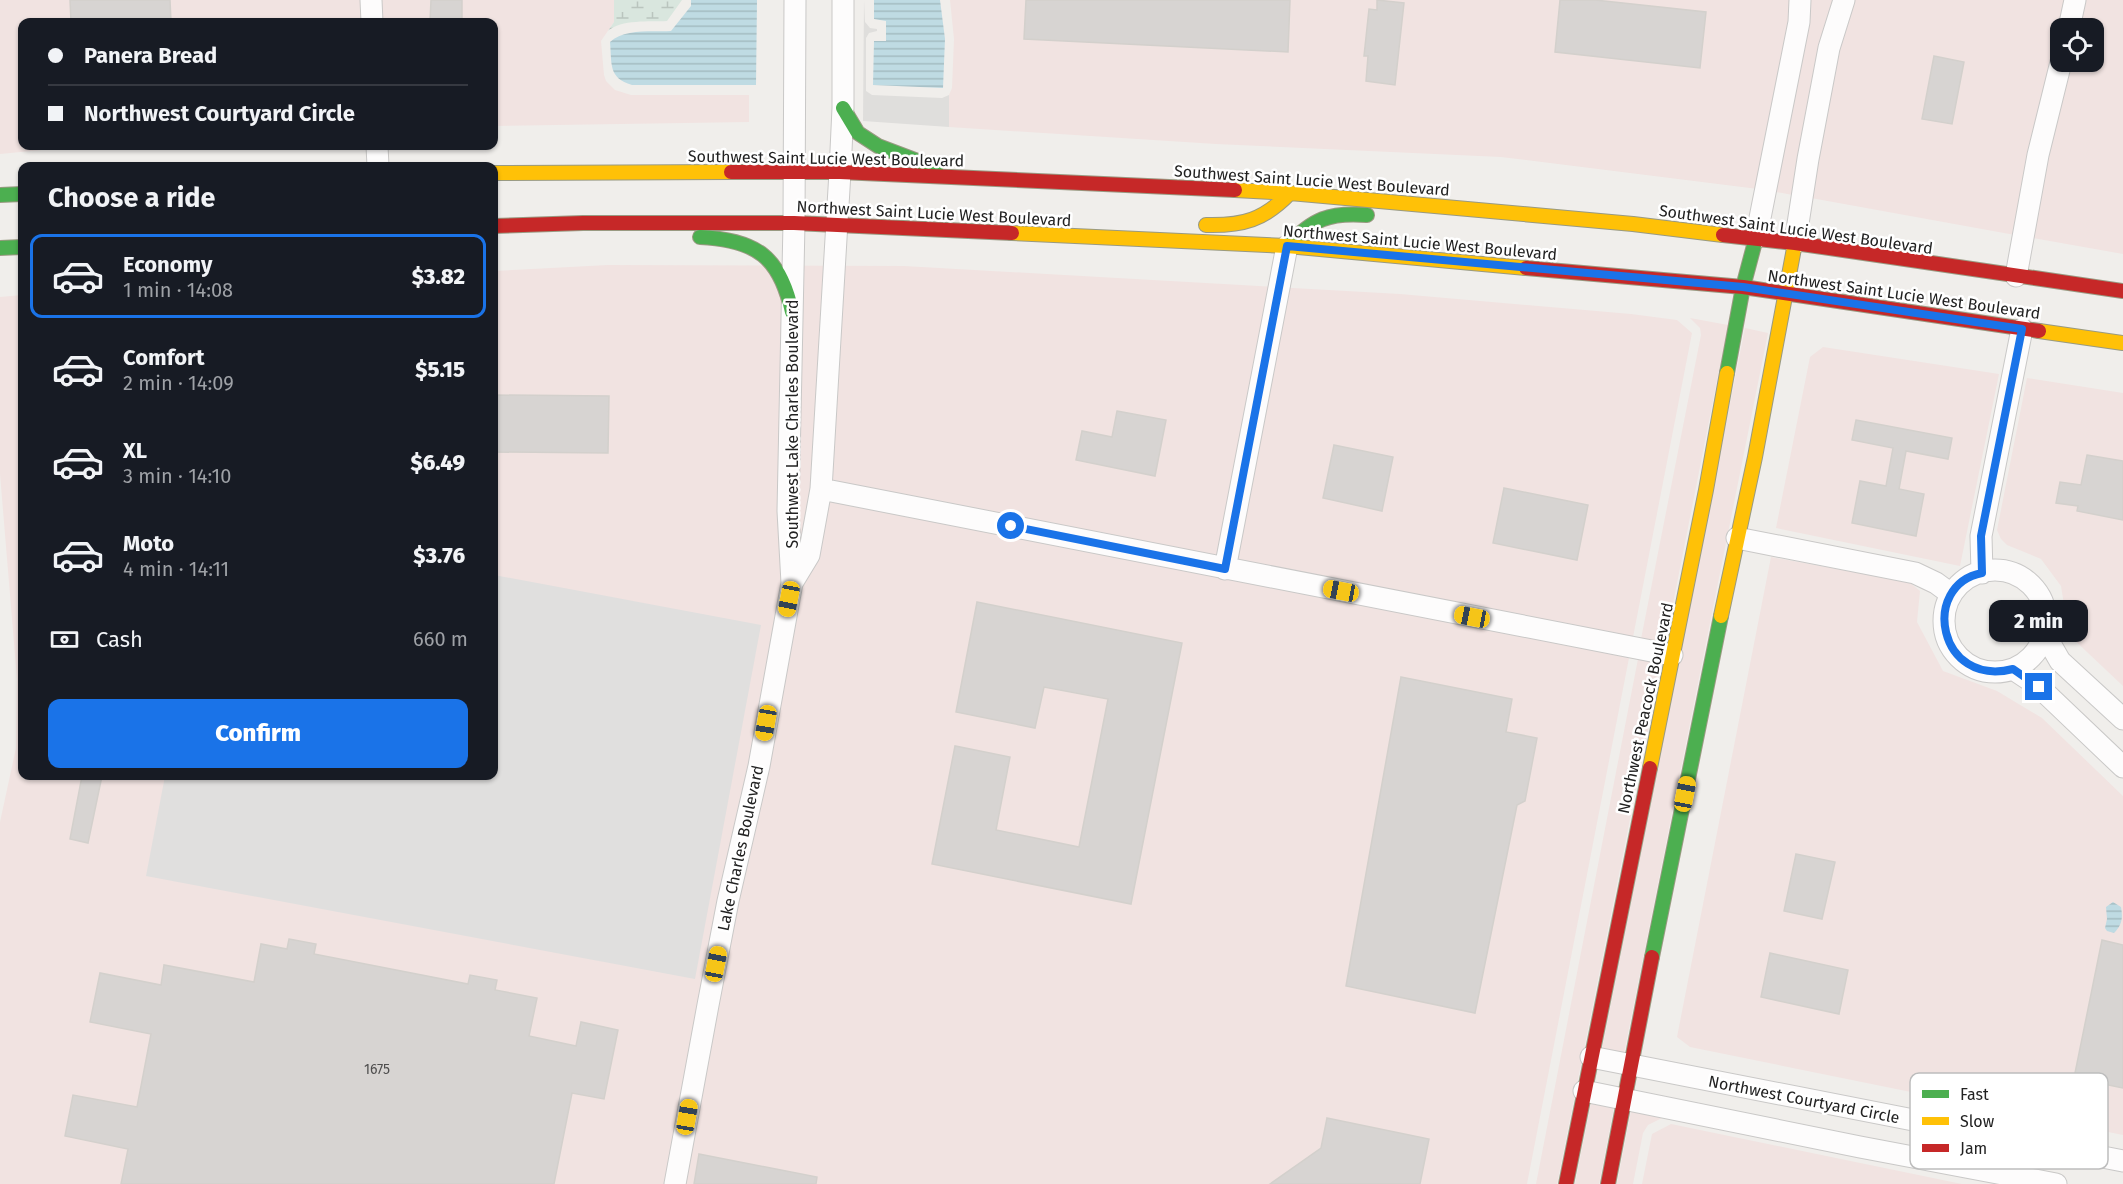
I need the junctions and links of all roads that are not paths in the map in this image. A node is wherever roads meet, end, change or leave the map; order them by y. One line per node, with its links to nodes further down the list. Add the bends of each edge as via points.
1 (371, 0): 7 (street)
2 (795, 0): 11 (street, Southwest Lake Charles Boulevard)
3 (843, 0): 10 (street, Southwest Lake Charles Boulevard)
4 (1800, 0): 28 (street)
5 (1844, 0): 29 (street, via 1829,48)
6 (2075, 0): 8 (street)
7 (372, 18)
8 (2071, 18)
9 (2059, 72): 33 (street, via 2038,155)
10 (843, 108): 12 (street, Southwest Lake Charles Boulevard); 14 (main road, via 858,133 878,146)
11 (794, 171): 12 (main road, Southwest Saint Lucie West Boulevard); 13 (main road, Southwest Saint Lucie West Boulevard); 20 (street, Southwest Lake Charles Boulevard)
12 (840, 172): 14 (main road, Southwest Saint Lucie West Boulevard); 21 (street, Southwest Lake Charles Boulevard)
13 (498, 173)
14 (954, 177): 15 (main road, Southwest Saint Lucie West Boulevard)
15 (1290, 193): 22 (main road, Southwest Saint Lucie West Boulevard); 24 (main road, via 1266,216 1244,225)
16 (18, 194): 17 (main road)
17 (0, 195)
18 (964, 215): 26 (main road)
19 (1380, 216): 30 (main road, via 1335,215 1320,219 1305,226)
20 (794, 222): 21 (main road, Northwest Saint Lucie West Boulevard); 23 (main road, Northwest Saint Lucie West Boulevard); 37 (street, Southwest Lake Charles Boulevard)
21 (836, 224): 26 (main road, Northwest Saint Lucie West Boulevard); 40 (street, Southwest Lake Charles Boulevard)
22 (1633, 224): 27 (main road, via 1597,234); 28 (main road, Southwest Saint Lucie West Boulevard)
23 (549, 225): 25 (main road, Northwest Saint Lucie West Boulevard); 37 (main road, via 600,236 711,237 753,249 773,263 785,284)
24 (1191, 225)
25 (498, 226)
26 (937, 229): 30 (main road, Northwest Saint Lucie West Boulevard)
27 (1550, 230)
28 (1756, 238): 29 (main road, Southwest Saint Lucie West Boulevard); 34 (main road, Northwest Peacock Boulevard)
29 (1795, 243): 33 (main road, Southwest Saint Lucie West Boulevard); 36 (main road)
30 (1287, 246): 34 (main road, Northwest Saint Lucie West Boulevard); 42 (street)
31 (18, 247): 32 (main road)
32 (0, 248)
33 (2016, 276): 35 (main road, Southwest Saint Lucie West Boulevard)
34 (1743, 287): 36 (main road, Northwest Saint Lucie West Boulevard); 47 (main road, Northwest Peacock Boulevard)
35 (2123, 291)
36 (1785, 294): 38 (main road, Northwest Saint Lucie West Boulevard); 41 (main road)
37 (792, 312): 44 (street, Southwest Lake Charles Boulevard, via 788,511)
38 (2022, 329): 39 (main road, Northwest Saint Lucie West Boulevard); 43 (street, via 1981,536)
39 (2123, 343)
40 (821, 489): 42 (street); 44 (street, Southwest Lake Charles Boulevard, via 809,555)
41 (1737, 538): 45 (street, via 1916,573); 52 (main road)
42 (1225, 569): 47 (street)
43 (1982, 573): 45 (street, via 1963,581); 46 (street, via 2002,571 2029,584 2040,597 2045,614)
44 (792, 583): 62 (street, Lake Charles Boulevard)
45 (1951, 594): 48 (street, via 1944,625 1956,654 1984,671)
46 (2044, 633): 48 (street, via 2038,649); 49 (street, via 2060,661)
47 (1672, 655): 51 (main road, Northwest Peacock Boulevard)
48 (2013, 669): 50 (street, via 2037,685)
49 (2123, 719)
50 (2123, 766)
51 (1591, 1057): 52 (street, Northwest Courtyard Circle); 53 (main road, Northwest Peacock Boulevard)
52 (1631, 1065): 54 (main road); 55 (street, Northwest Courtyard Circle)
53 (1584, 1091): 54 (street); 63 (main road, Northwest Peacock Boulevard)
54 (1625, 1099): 57 (street); 64 (main road)
55 (1868, 1112): 56 (street, Northwest Courtyard Circle); 57 (street)
56 (1910, 1120)
57 (1860, 1147): 58 (street)
58 (1910, 1156)
59 (2108, 1158): 60 (street, Northwest Courtyard Circle)
60 (2123, 1161)
61 (1977, 1169): 65 (street)
62 (675, 1184)
63 (1566, 1184)
64 (1608, 1184)
65 (2056, 1184)

